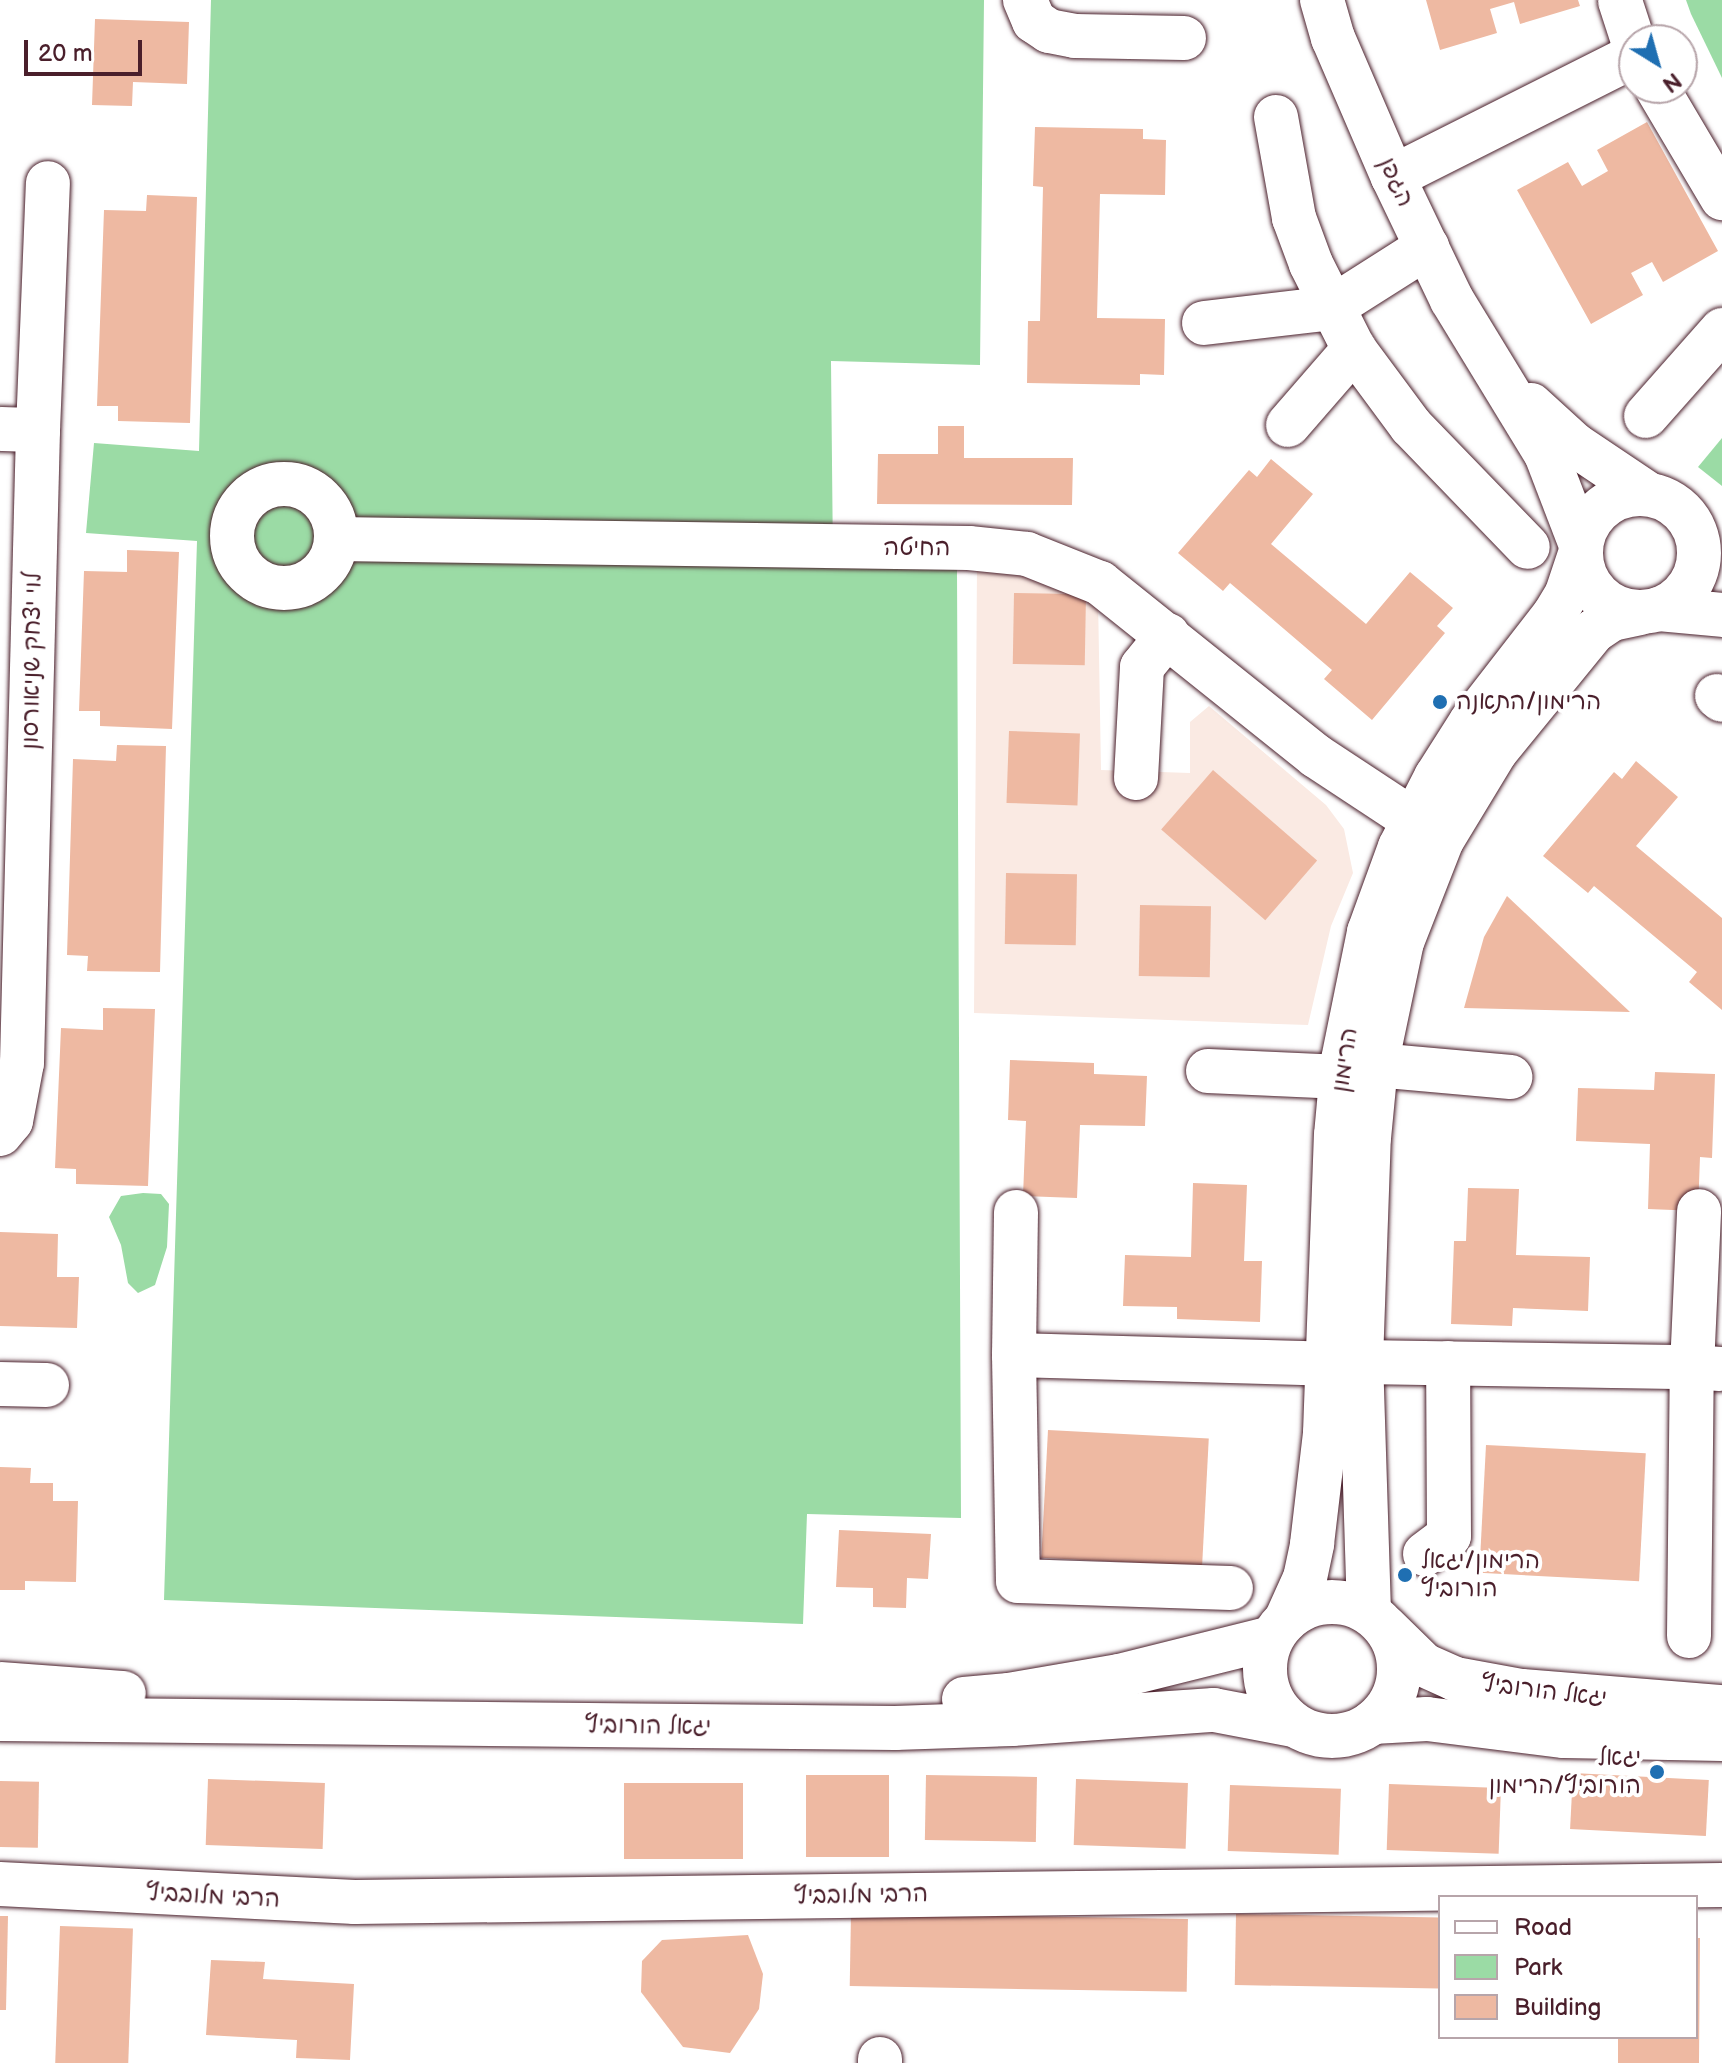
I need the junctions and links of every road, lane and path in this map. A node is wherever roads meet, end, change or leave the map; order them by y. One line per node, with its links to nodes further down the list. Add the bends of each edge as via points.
1 (1025, 0): 5 (street, via 1034,21 1049,31)
2 (1322, 0): 9 (street, הגפן)
3 (1620, 1): 4 (street)
4 (1627, 24)
5 (1184, 38)
6 (1618, 64): 9 (street)
7 (1666, 104): 11 (street)
8 (1276, 117): 13 (street, via 1294,218)
9 (1393, 177): 12 (street, הגפן)
10 (48, 183): 20 (street, לוי יצחק שניאורסון)
11 (1722, 198)
12 (1427, 247): 13 (street); 17 (street, הגפן)
13 (1331, 308): 14 (street); 16 (street)
14 (1204, 323)
15 (1722, 330): 18 (street)
16 (1354, 349): 19 (street); 23 (street, via 1411,426)
17 (1486, 356): 21 (street, הגפן, via 1553,426); 24 (street, הגפן, via 1546,454)
18 (1646, 416)
19 (1288, 425)
20 (19, 429): 34 (street, לוי יצחק שניאורסון, via 22,1063 11,1121)
21 (1648, 494): 24 (street, via 1621,497 1604,506 1591,519); 25 (street, via 1681,510)
22 (336, 539): 28 (street, החיטה, via 969,548 1027,554 1100,583)
23 (1528, 547)
24 (1580, 550): 26 (street, via 1583,572 1598,596 1613,607); 30 (street, הרימון, via 1554,615 1471,722)
25 (1709, 550): 26 (street, via 1699,552 1693,579 1676,601)
26 (1649, 611): 27 (street); 32 (street, הרימון, via 1612,619 1594,631 1529,708 1467,795 1442,840 1402,942)
27 (1722, 615)
28 (1168, 635): 29 (street, via 1142,667); 30 (street, החיטה, via 1316,756)
29 (1136, 778)
30 (1413, 820): 32 (street, הרימון, via 1369,932 1355,993)
31 (1208, 1071): 32 (street)
32 (1359, 1071): 33 (street); 38 (street, הרימון, via 1369,1138)
33 (1510, 1077)
34 (0, 1134)
35 (1699, 1211): 40 (street)
36 (1016, 1212): 37 (street)
37 (1014, 1355): 38 (street); 44 (street, via 1018,1581)
38 (1345, 1363): 39 (street); 45 (street, הרימון); 46 (street, הרימון, via 1305,1578)
39 (1448, 1363): 40 (street); 43 (street, via 1449,1536)
40 (1707, 1368): 47 (street)
41 (0, 1384): 42 (street)
42 (47, 1385)
43 (1425, 1554)
44 (1231, 1588)
45 (1377, 1619): 46 (street, via 1349,1604 1328,1602 1306,1607); 49 (street, יגאל הורוביץ, via 1424,1665 1455,1679 1522,1691); 51 (street, via 1395,1645 1399,1666 1397,1687)
46 (1279, 1629): 48 (street, יגאל הורוביץ, via 1119,1676 968,1698 784,1704 241,1698); 52 (street, via 1264,1661 1266,1684 1274,1705)
47 (1689, 1636)
48 (0, 1684)
49 (1722, 1707)
50 (0, 1719): 52 (street, יגאל הורוביץ, via 895,1728 1214,1710)
51 (1373, 1722): 52 (street, via 1334,1737); 53 (street, יגאל הורוביץ, via 1427,1719 1564,1736)
52 (1293, 1725)
53 (1722, 1739)
54 (0, 1884): 55 (street, הרבי מלובביץ, via 355,1902)
55 (1722, 1885)

